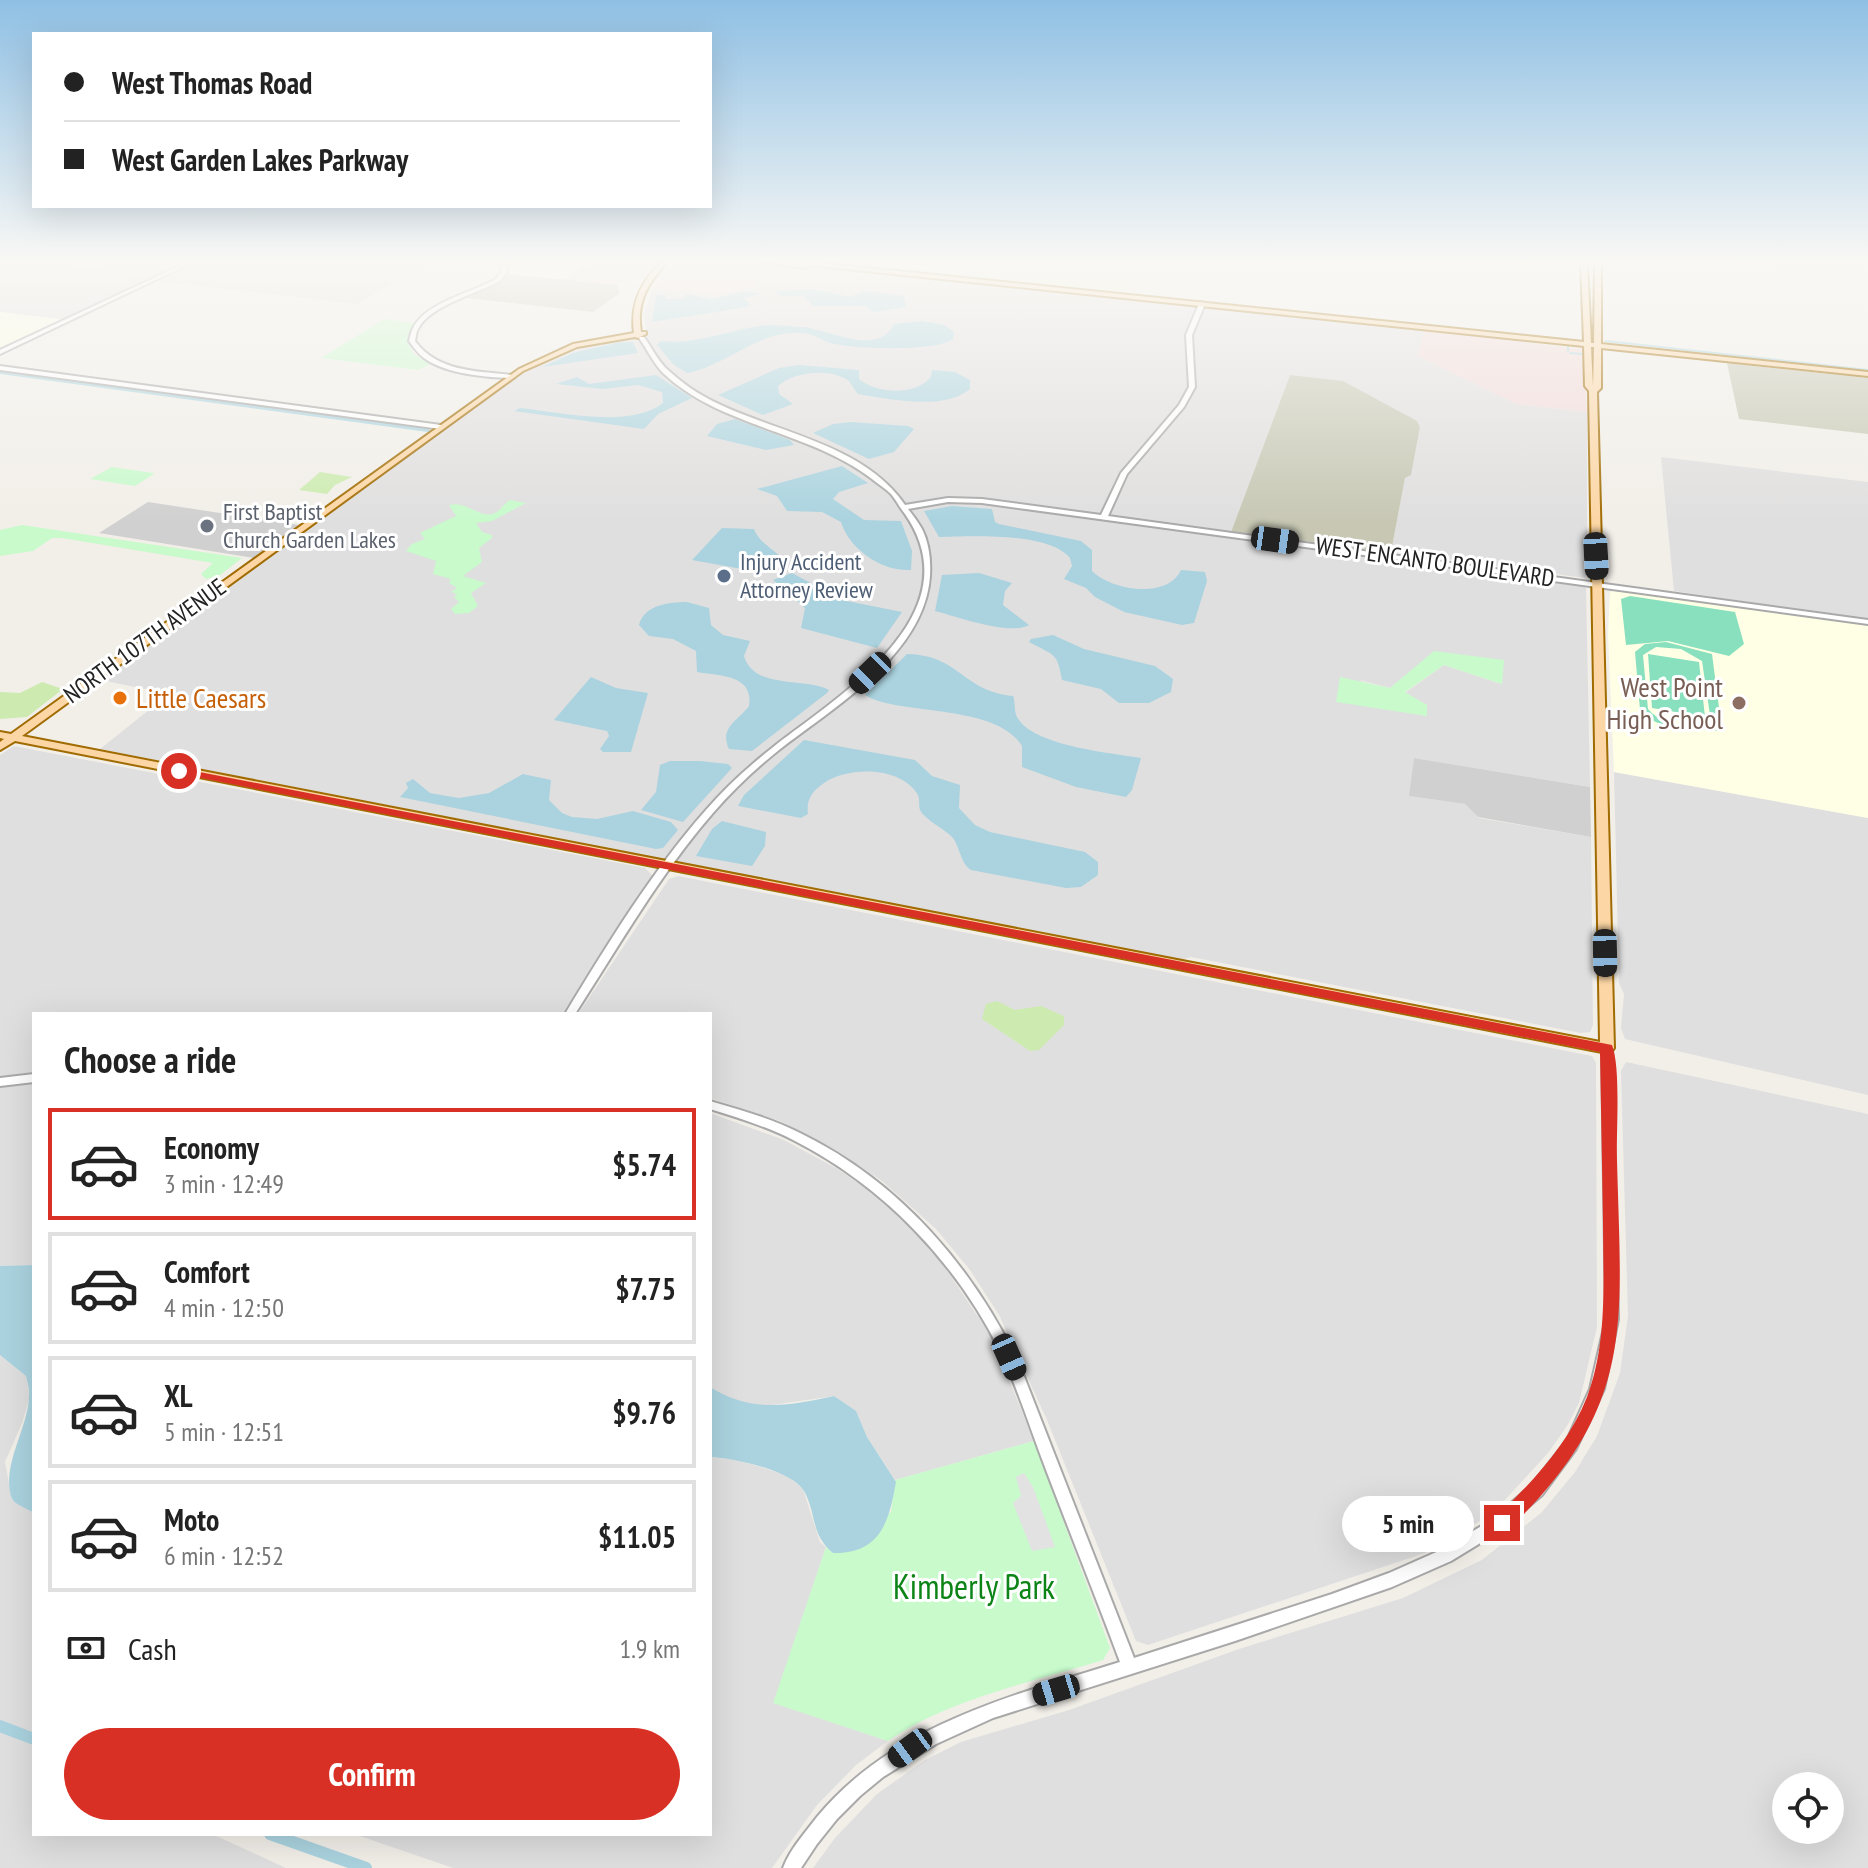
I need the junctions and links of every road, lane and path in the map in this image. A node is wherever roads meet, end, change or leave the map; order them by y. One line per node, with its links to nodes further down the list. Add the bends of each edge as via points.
1 (418, 349): 10 (street, via 439,363)
2 (566, 349): 10 (main road, NORTH 107TH AVENUE)
3 (651, 349): 13 (street, via 670,375 700,395 848,459 881,481)
4 (1190, 349): 14 (street, via 1192,387 1124,473)
5 (1589, 349): 11 (main road)
6 (1600, 349): 11 (main road)
7 (1641, 349): 9 (main road)
8 (0, 368): 12 (street)
9 (1868, 372)
10 (512, 377): 12 (main road, NORTH 107TH AVENUE)
11 (1593, 391): 15 (main road)
12 (441, 427): 17 (main road, NORTH 107TH AVENUE)
13 (906, 507): 14 (street, WEST ENCANTO BOULEVARD, via 972,500); 19 (street, via 924,544 928,573 909,630 858,685 733,786)
14 (1104, 517): 15 (street, WEST ENCANTO BOULEVARD)
15 (1598, 584): 16 (street, WEST ENCANTO BOULEVARD); 21 (main road)
16 (1868, 622)
17 (6, 736): 18 (main road, NORTH 107TH AVENUE); 19 (main road)
18 (0, 747)
19 (669, 866): 20 (street); 21 (main road)
20 (571, 1012)
21 (1607, 1048): 25 (street, via 1612,1298 1608,1351 1589,1413 1549,1476 1523,1506 1482,1537 1407,1576)
22 (32, 1078): 23 (street)
23 (0, 1082)
24 (712, 1106): 25 (street, via 769,1125 829,1155 891,1197 935,1240 980,1303 1009,1357)
25 (1129, 1665): 26 (street, via 992,1710 926,1738 844,1799)
26 (791, 1868)

